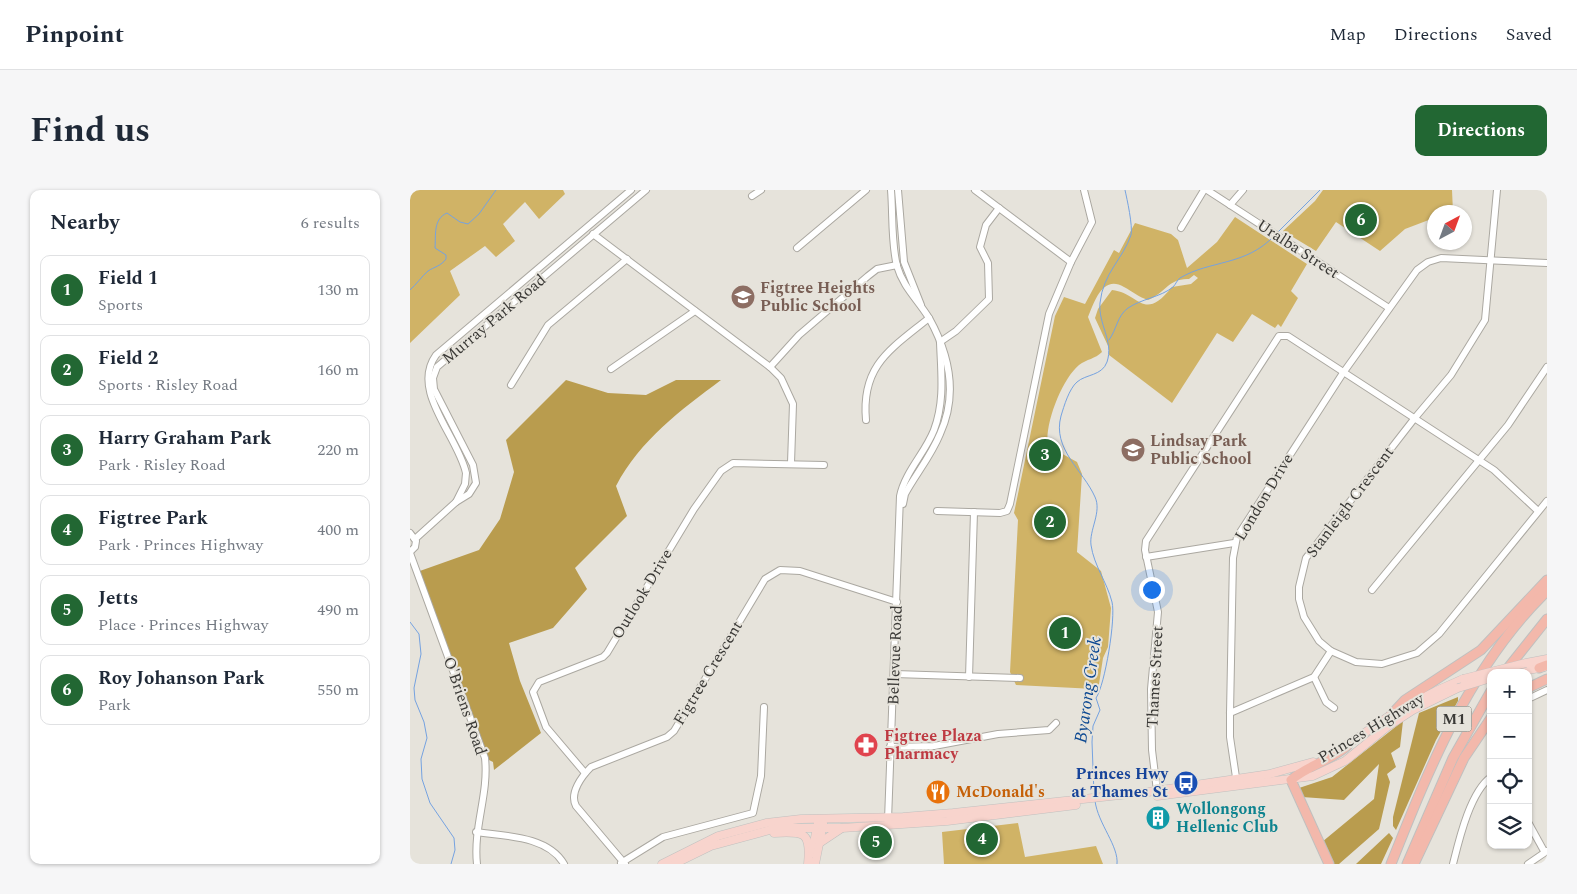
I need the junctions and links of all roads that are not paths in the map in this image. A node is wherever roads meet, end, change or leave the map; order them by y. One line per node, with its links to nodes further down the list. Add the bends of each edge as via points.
1 (631, 190): 28 (street, Murray Park Road)
2 (646, 190): 16 (street, Murray Park Road)
3 (761, 190): 12 (street)
4 (866, 190): 17 (street)
5 (892, 190): 22 (street, Bellevue Road)
6 (898, 190): 23 (street, Bellevue Road, via 904,262)
7 (975, 190): 14 (street)
8 (1084, 190): 20 (street, via 1092,222)
9 (1206, 190): 13 (street, Uralba Street); 15 (street)
10 (1243, 190): 13 (street)
11 (1497, 190): 19 (street, Stanleigh Crescent)
12 (752, 196)
13 (1230, 204): 24 (street, Uralba Street)
14 (999, 208): 20 (street); 27 (street, via 986,225 980,247 988,263 989,299)
15 (1181, 228)
16 (593, 234): 18 (street); 29 (street, Murray Park Road)
17 (797, 248)
18 (627, 259): 25 (street); 34 (street, via 548,325)
19 (1492, 260): 21 (street, London Drive); 24 (street, London Drive, via 1447,258 1428,262 1416,270); 35 (street, Stanleigh Crescent, via 1485,320 1451,375)
20 (1071, 262): 44 (street, via 1050,314 1010,504 1007,511 1000,513)
21 (1547, 263)
22 (897, 265): 23 (street, Bellevue Road, via 903,282); 30 (street, via 877,269 868,276 798,335)
23 (922, 307): 26 (street, Bellevue Road)
24 (1389, 308): 33 (street, London Drive)
25 (696, 311): 30 (street); 32 (street)
26 (929, 318): 27 (street, Bellevue Road); 36 (street, via 881,358 865,395)
27 (940, 342): 53 (street, Bellevue Road, via 946,354 948,411 940,434 905,494)
28 (429, 364): 29 (street); 41 (street, Murray Park Road, via 425,376 426,392 466,473 465,484)
29 (437, 367): 41 (street, Murray Park Road, via 434,389 476,477 470,494)
30 (770, 367): 38 (street, via 781,378 793,404)
31 (1547, 367): 37 (street, via 1513,418)
32 (611, 369)
33 (1342, 373): 35 (street); 47 (street, London Drive); 49 (street, Thames Street, via 1281,334 1147,537)
34 (511, 385)
35 (1414, 418): 37 (street); 55 (street, Stanleigh Crescent, via 1306,558 1299,587 1301,607 1310,628)
36 (866, 420)
37 (1479, 460): 43 (street); 51 (street)
38 (791, 463): 39 (street, Outlook Drive); 78 (street, Outlook Drive, via 733,463 721,470 607,653 534,687 532,692 546,727)
39 (824, 465)
40 (1547, 501): 43 (street, Stanleigh Crescent)
41 (456, 502): 46 (street, Murray Park Road)
42 (937, 511): 44 (street)
43 (1538, 511): 55 (street, Stanleigh Crescent, via 1452,618 1422,650 1397,660 1367,664)
44 (974, 512): 61 (street)
45 (410, 533): 46 (street)
46 (415, 539): 48 (street, O'Briens Road, via 415,547)
47 (1234, 543): 49 (street); 72 (street, London Drive)
48 (410, 552): 88 (street, O'Briens Road, via 485,758 485,788)
49 (1146, 557): 82 (street, Thames Street, via 1158,612 1151,689 1152,750)
50 (1547, 580): 73 (highway, via 1481,650 1405,700)
51 (1372, 590)
52 (1547, 591): 100 (highway, M1, via 1503,643 1457,713 1424,780)
53 (897, 602): 60 (street, Bellevue Road); 78 (street, Figtree Crescent, via 800,570 780,570 765,580 674,731 667,737 592,766)
54 (1547, 619): 58 (highway)
55 (1331, 651): 62 (street)
56 (1547, 658): 73 (main road, Princes Highway, bridge, via 1463,679)
57 (1544, 666): 59 (main road)
58 (1507, 669)
59 (1530, 669)
60 (895, 674): 61 (street); 77 (street, Bellevue Road)
61 (969, 677): 63 (street)
62 (1314, 677): 71 (street, via 1326,702); 72 (street)
63 (1020, 678)
64 (1487, 679): 79 (main road, Princes Highway, bridge, via 1422,704 1336,767)
65 (1547, 679): 66 (highway)
66 (1532, 686)
67 (1547, 690): 68 (street)
68 (1532, 697)
69 (1487, 698): 101 (highway, M1, via 1453,758)
70 (764, 707): 92 (street, via 761,776 754,812 749,816 663,837)
71 (1334, 708)
72 (1230, 713): 81 (street, London Drive)
73 (1391, 715): 76 (main road, Princes Highway)
74 (1056, 723): 77 (street, via 1049,730 998,734 934,746)
75 (1487, 724): 102 (highway, via 1464,758)
76 (1348, 745): 79 (highway); 81 (main road, Princes Highway, via 1302,766)
77 (890, 747): 84 (street, Bellevue Road)
78 (585, 773): 92 (street, via 573,800)
79 (1291, 780): 81 (main road, Princes Highway); 99 (highway)
80 (1487, 780): 103 (street, via 1471,807)
81 (1237, 783): 82 (main road, Princes Highway); 83 (main road, Princes Highway)
82 (1157, 791): 83 (main road, Princes Highway)
83 (1101, 800): 84 (main road, Princes Highway, via 983,818)
84 (888, 821): 85 (main road, Princes Highway); 86 (main road, Princes Highway)
85 (821, 823): 86 (main road, Princes Highway); 89 (main road, Princes Highway); 90 (main road); 95 (main road, Princes Highway, via 777,821 748,827 718,836); 97 (main road)
86 (842, 828): 90 (main road, via 825,837)
87 (1532, 828): 91 (street)
88 (476, 832): 93 (street, O'Briens Road); 94 (street, via 542,844 554,850)
89 (742, 836): 96 (main road, Princes Highway, via 711,846); 97 (main road, via 800,834 809,843)
90 (820, 844): 98 (main road)
91 (1546, 851): 104 (street)
92 (623, 863)
93 (477, 864)
94 (564, 864)
95 (662, 864)
96 (674, 864)
97 (808, 864)
98 (816, 864)
99 (1329, 864)
100 (1391, 864)
101 (1407, 864)
102 (1414, 864)
103 (1453, 864)
104 (1528, 864)

